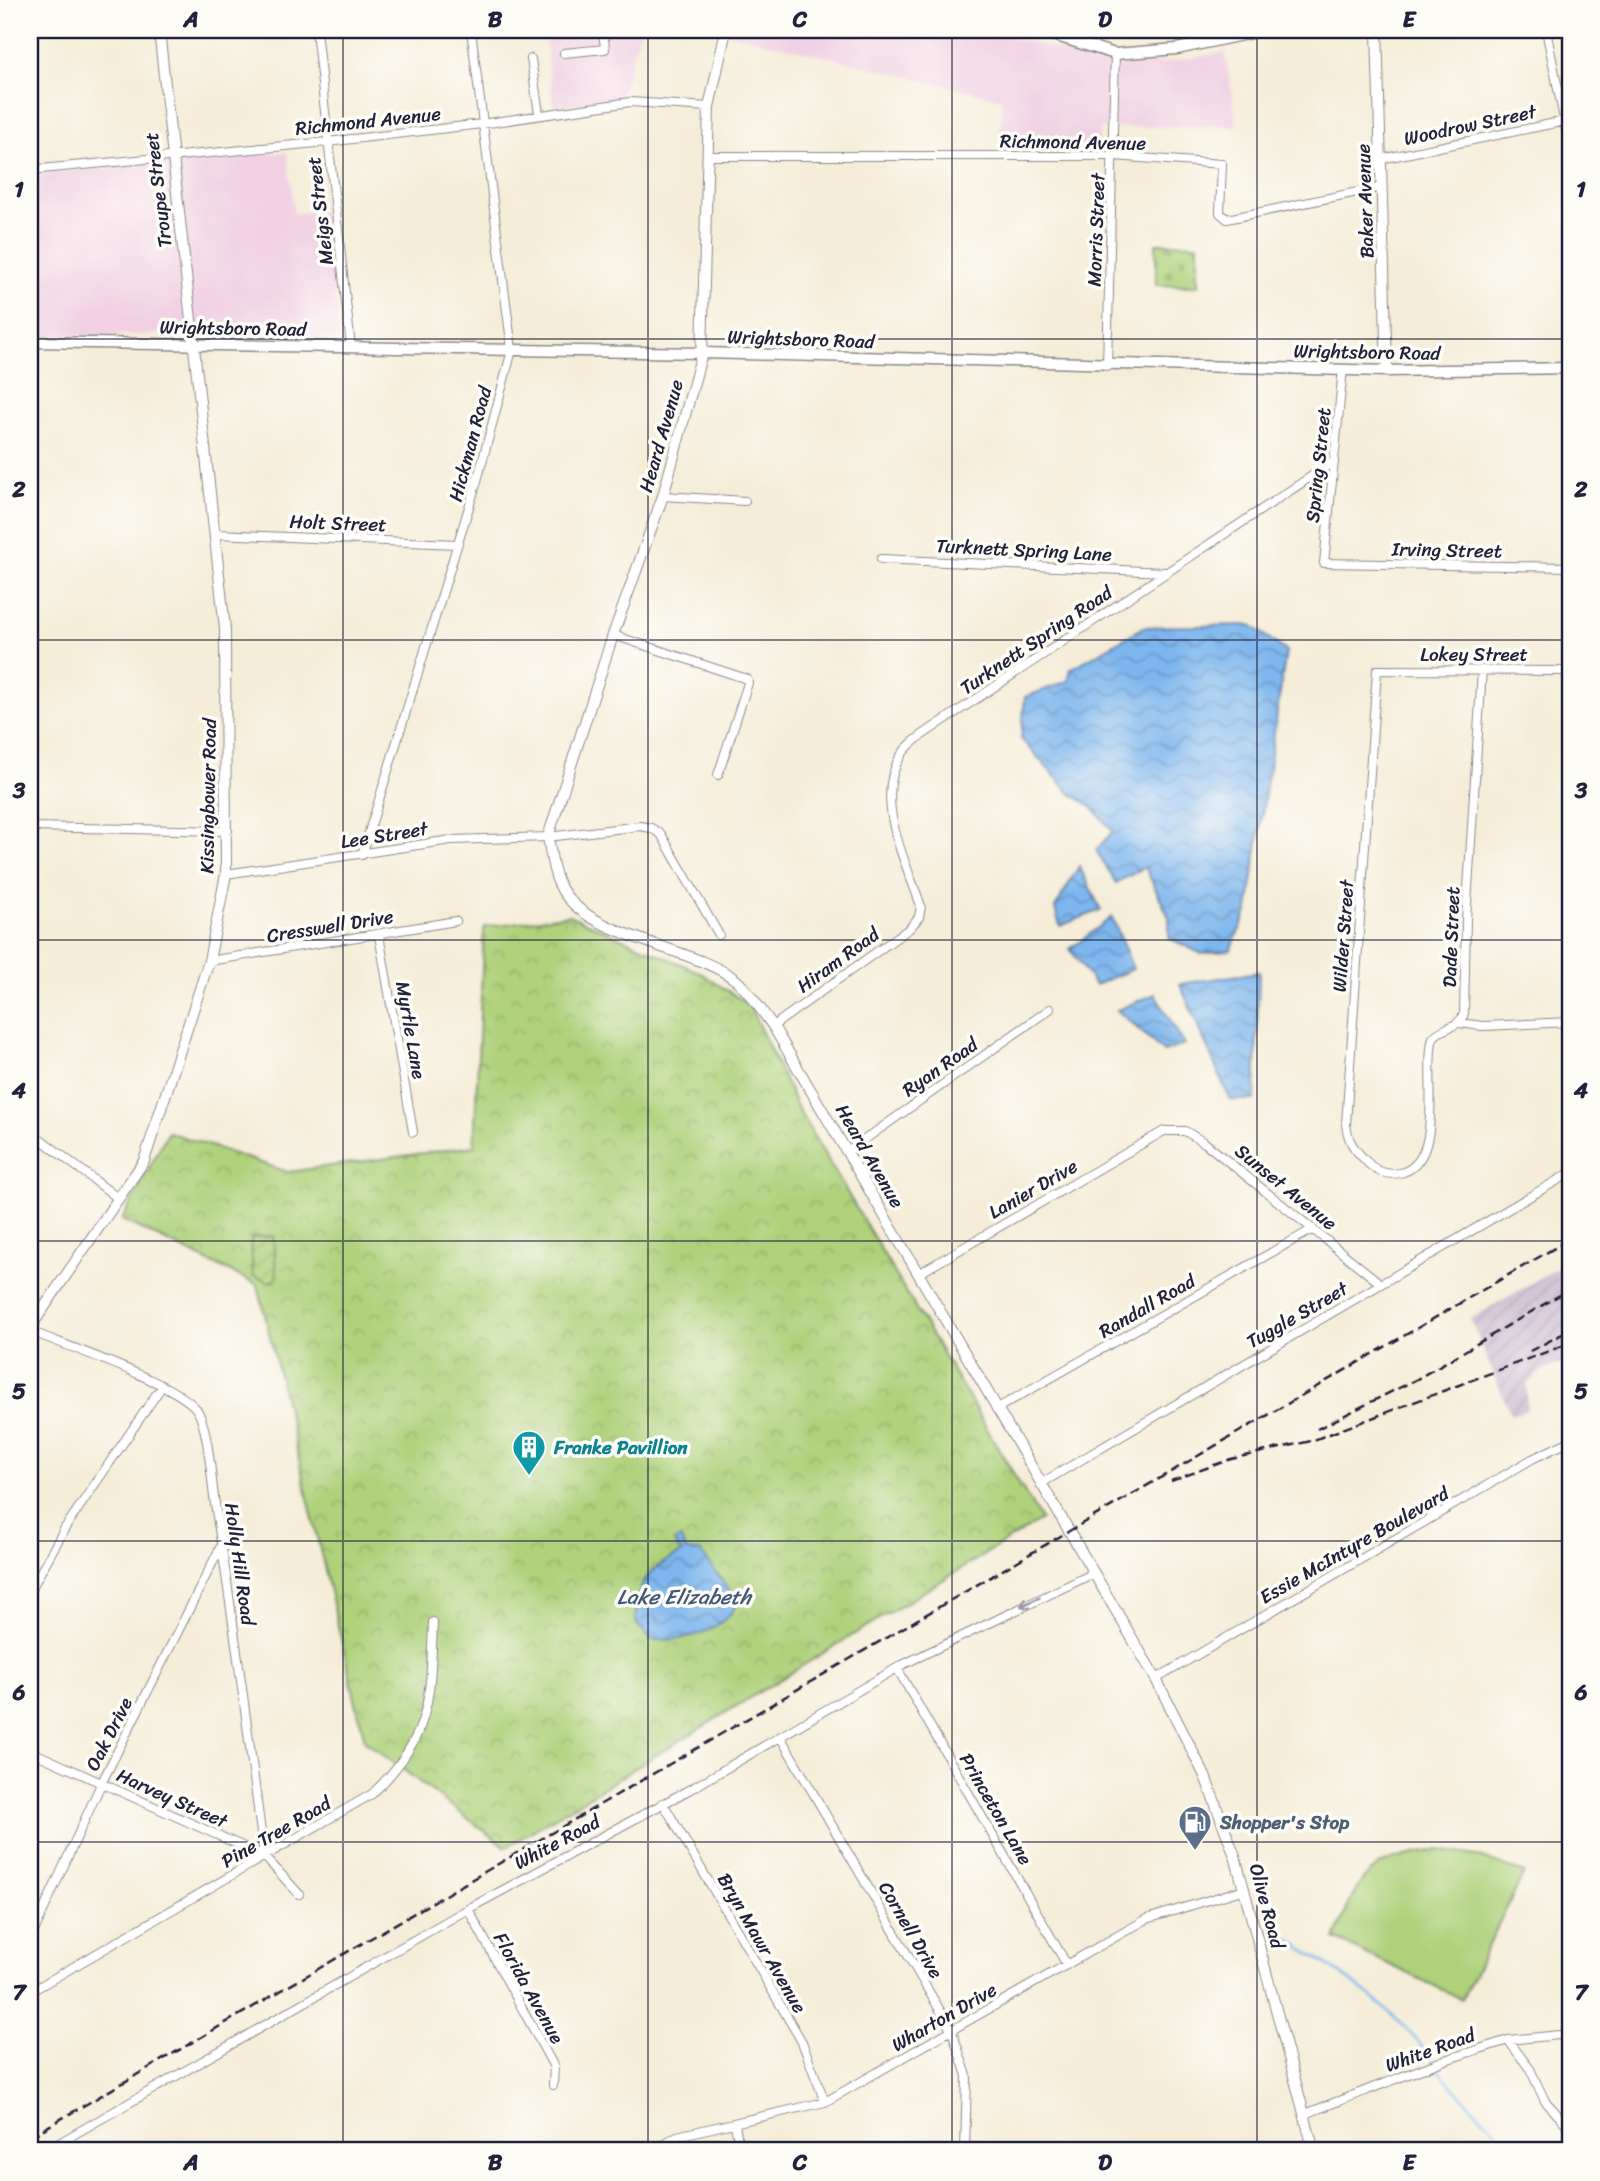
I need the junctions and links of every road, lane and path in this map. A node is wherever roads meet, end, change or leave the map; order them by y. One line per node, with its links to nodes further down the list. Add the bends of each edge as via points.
1 (159, 30): 22 (street, Troupe Street)
2 (316, 30): 18 (street, Meigs Street)
3 (471, 30): 17 (street, Hickman Road)
4 (603, 30): 11 (street, via 605,48)
5 (726, 30): 14 (street, Heard Avenue)
6 (1037, 30): 12 (main road)
7 (1265, 30): 10 (main road)
8 (1377, 30): 23 (street, Baker Avenue)
9 (1546, 30): 16 (street)
10 (1231, 33): 12 (main road, via 1177,49)
11 (564, 53)
12 (1115, 54): 21 (street, Morris Street)
13 (531, 60): 15 (street)
14 (709, 107): 15 (street, Richmond Avenue, via 630,102); 20 (street, Heard Avenue)
15 (539, 114): 17 (street, Richmond Avenue)
16 (1565, 121): 19 (street); 23 (street, Woodrow Street)
17 (482, 124): 18 (street, Richmond Avenue); 29 (street, Hickman Road)
18 (327, 142): 22 (street, Richmond Avenue); 28 (street, Meigs Street)
19 (1570, 148)
20 (706, 156): 21 (street, Richmond Avenue); 30 (street, Heard Avenue)
21 (1114, 156): 25 (street, Richmond Avenue, via 1222,164 1220,213 1227,219); 31 (street, Morris Street)
22 (171, 158): 24 (street, Richmond Avenue); 27 (street, Troupe Street)
23 (1381, 159): 25 (street, Baker Avenue)
24 (30, 170)
25 (1382, 187): 34 (street, Baker Avenue)
26 (30, 342): 27 (main road, Wrightsboro Road)
27 (195, 345): 28 (main road, Wrightsboro Road); 38 (street, Kissingbower Road)
28 (351, 347): 29 (main road, Wrightsboro Road)
29 (512, 350): 30 (main road, Wrightsboro Road); 39 (street, Hickman Road)
30 (702, 353): 31 (main road, Wrightsboro Road); 36 (street, Heard Avenue)
31 (1107, 366): 33 (main road, Wrightsboro Road)
32 (1570, 368): 34 (main road, Wrightsboro Road)
33 (1343, 369): 34 (main road, Wrightsboro Road); 35 (street, Spring Street)
34 (1387, 371)
35 (1333, 461): 41 (street, Spring Street); 43 (street, Turknett Spring Road)
36 (663, 496): 37 (street); 44 (street, Heard Avenue)
37 (745, 500)
38 (216, 534): 39 (street, Holt Street); 50 (street, Kissingbower Road, via 225,629)
39 (457, 544): 52 (street, Hickman Road)
40 (881, 559): 43 (street, Turknett Spring Lane)
41 (1324, 563): 42 (street, Irving Street)
42 (1570, 568)
43 (1165, 572): 54 (street, Turknett Spring Road, via 920,736 902,754 891,778 890,809 921,906)
44 (613, 635): 48 (street, via 747,680); 51 (street, Heard Avenue)
45 (1377, 670): 46 (street, Lokey Street); 61 (street, Wilder Street, via 1346,1124 1350,1145 1372,1168 1389,1174 1417,1163 1430,1114 1433,1038)
46 (1482, 670): 47 (street, Lokey Street); 61 (street, Dade Street, via 1465,1005)
47 (1570, 671)
48 (718, 775)
49 (30, 827): 50 (street)
50 (228, 831): 53 (street, Kissingbower Road)
51 (548, 837): 52 (street, Lee Street, via 451,840); 57 (street, via 651,828 661,834); 62 (street, Heard Avenue, via 560,887 587,916 710,965 737,981)
52 (362, 855): 53 (street, Lee Street)
53 (226, 874): 58 (street, Kissingbower Road)
54 (919, 917): 62 (street, Hiram Road)
55 (456, 921): 56 (street, Cresswell Drive)
56 (379, 935): 58 (street, Cresswell Drive); 65 (street, Myrtle Lane)
57 (719, 935)
58 (209, 961): 68 (street, Kissingbower Road, via 144,1161)
59 (1050, 1009): 66 (street, Ryan Road)
60 (1570, 1022): 61 (street)
61 (1459, 1023)
62 (773, 1026): 66 (street, Heard Avenue)
63 (30, 1131): 68 (street)
64 (1164, 1131): 69 (street, Sunset Avenue, via 1185,1131 1205,1143); 70 (street, Lanier Drive)
65 (413, 1132)
66 (847, 1152): 70 (street, Heard Avenue)
67 (1570, 1173): 71 (street, Tuggle Street)
68 (119, 1199): 72 (street, Kissingbower Road)
69 (1313, 1229): 71 (street, Sunset Avenue); 74 (street, Randall Road)
70 (918, 1274): 74 (street, Heard Avenue)
71 (1381, 1284): 76 (street, Tuggle Street)
72 (30, 1329): 73 (street, Holly Hill Road)
73 (162, 1386): 77 (street, Holly Hill Road, via 197,1411); 79 (street, via 65,1528)
74 (996, 1409): 76 (street, Heard Avenue)
75 (1570, 1441): 82 (street, Essie McIntyre Boulevard)
76 (1040, 1484): 78 (street, Heard Avenue)
77 (222, 1544): 85 (street, Oak Drive); 87 (street, Holly Hill Road)
78 (1092, 1574): 81 (street, White Road, one-way to 81); 82 (street, Olive Road)
79 (30, 1591)
80 (433, 1622): 87 (street, Pine Tree Road, via 429,1699 406,1758 372,1794)
81 (898, 1670): 83 (street, White Road); 92 (street, Princeton Lane)
82 (1156, 1679): 88 (street, Olive Road, via 1209,1786)
83 (780, 1738): 86 (street, White Road); 94 (street, Cornell Drive)
84 (30, 1751): 85 (street, Harvey Street)
85 (101, 1784): 87 (street, Harvey Street); 91 (street, Oak Drive)
86 (663, 1803): 90 (street, White Road); 98 (street, Bryn Mawr Avenue, via 802,2042)
87 (264, 1856): 89 (street); 93 (street, Pine Tree Road)
88 (1245, 1889): 92 (street, Wharton Drive, via 1147,1919); 99 (street, Olive Road)
89 (299, 1894)
90 (468, 1909): 97 (street, Florida Avenue, via 554,2067); 102 (street, White Road)
91 (30, 1940)
92 (1067, 1965): 94 (street, Wharton Drive)
93 (30, 1992)
94 (952, 2031): 98 (street, Wharton Drive); 105 (street, Cornell Drive, via 967,2076)
95 (1570, 2035): 96 (street, White Road)
96 (1508, 2040): 99 (street, White Road); 101 (street, via 1530,2069 1545,2101)
97 (552, 2085)
98 (825, 2102): 100 (street, Wharton Drive)
99 (1305, 2114): 106 (street, Olive Road)
100 (735, 2124): 103 (street, Wharton Drive, via 677,2136); 104 (street)
101 (1570, 2128)
102 (45, 2151)
103 (651, 2151)
104 (740, 2151)
105 (965, 2151)
106 (1314, 2151)

